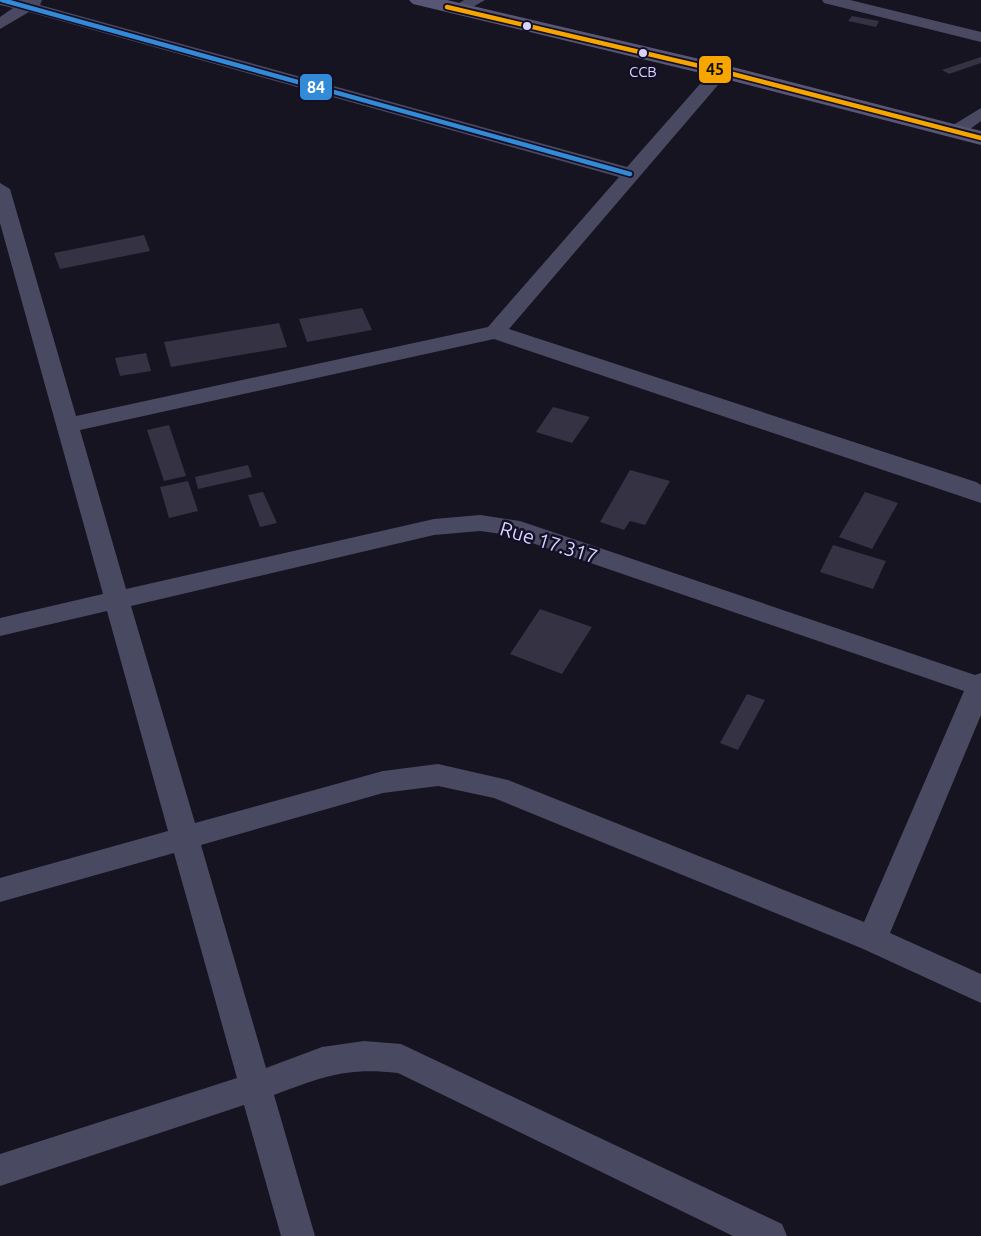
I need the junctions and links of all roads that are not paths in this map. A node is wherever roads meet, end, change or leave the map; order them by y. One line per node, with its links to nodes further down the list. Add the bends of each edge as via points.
1 (2, 0): 4 (street)
2 (420, 0): 5 (main road)
3 (830, 0): 7 (street)
4 (31, 3): 6 (street); 12 (street)
5 (467, 5): 8 (main road)
6 (0, 24)
7 (981, 37)
8 (721, 71): 10 (main road); 12 (street)
9 (981, 113): 10 (street)
10 (956, 131): 11 (main road)
11 (981, 138)
12 (630, 174): 15 (street)
13 (0, 189): 14 (street)
14 (8, 248): 16 (street)
15 (495, 332): 16 (street); 17 (street)
16 (69, 425): 18 (street)
17 (981, 495)
18 (117, 598): 19 (street, Rue 17.317); 20 (street, Rue 17.317, via 434,527 480,523 511,527); 21 (street)
19 (0, 627)
20 (981, 686): 23 (street)
21 (184, 836): 22 (street); 23 (street, via 383,782 438,775 498,789); 25 (street)
22 (0, 890)
23 (872, 939): 24 (street)
24 (981, 989)
25 (257, 1086): 26 (street); 27 (street); 28 (street, via 322,1062 364,1055 401,1059)
26 (0, 1170)
27 (298, 1236)
28 (770, 1236)

